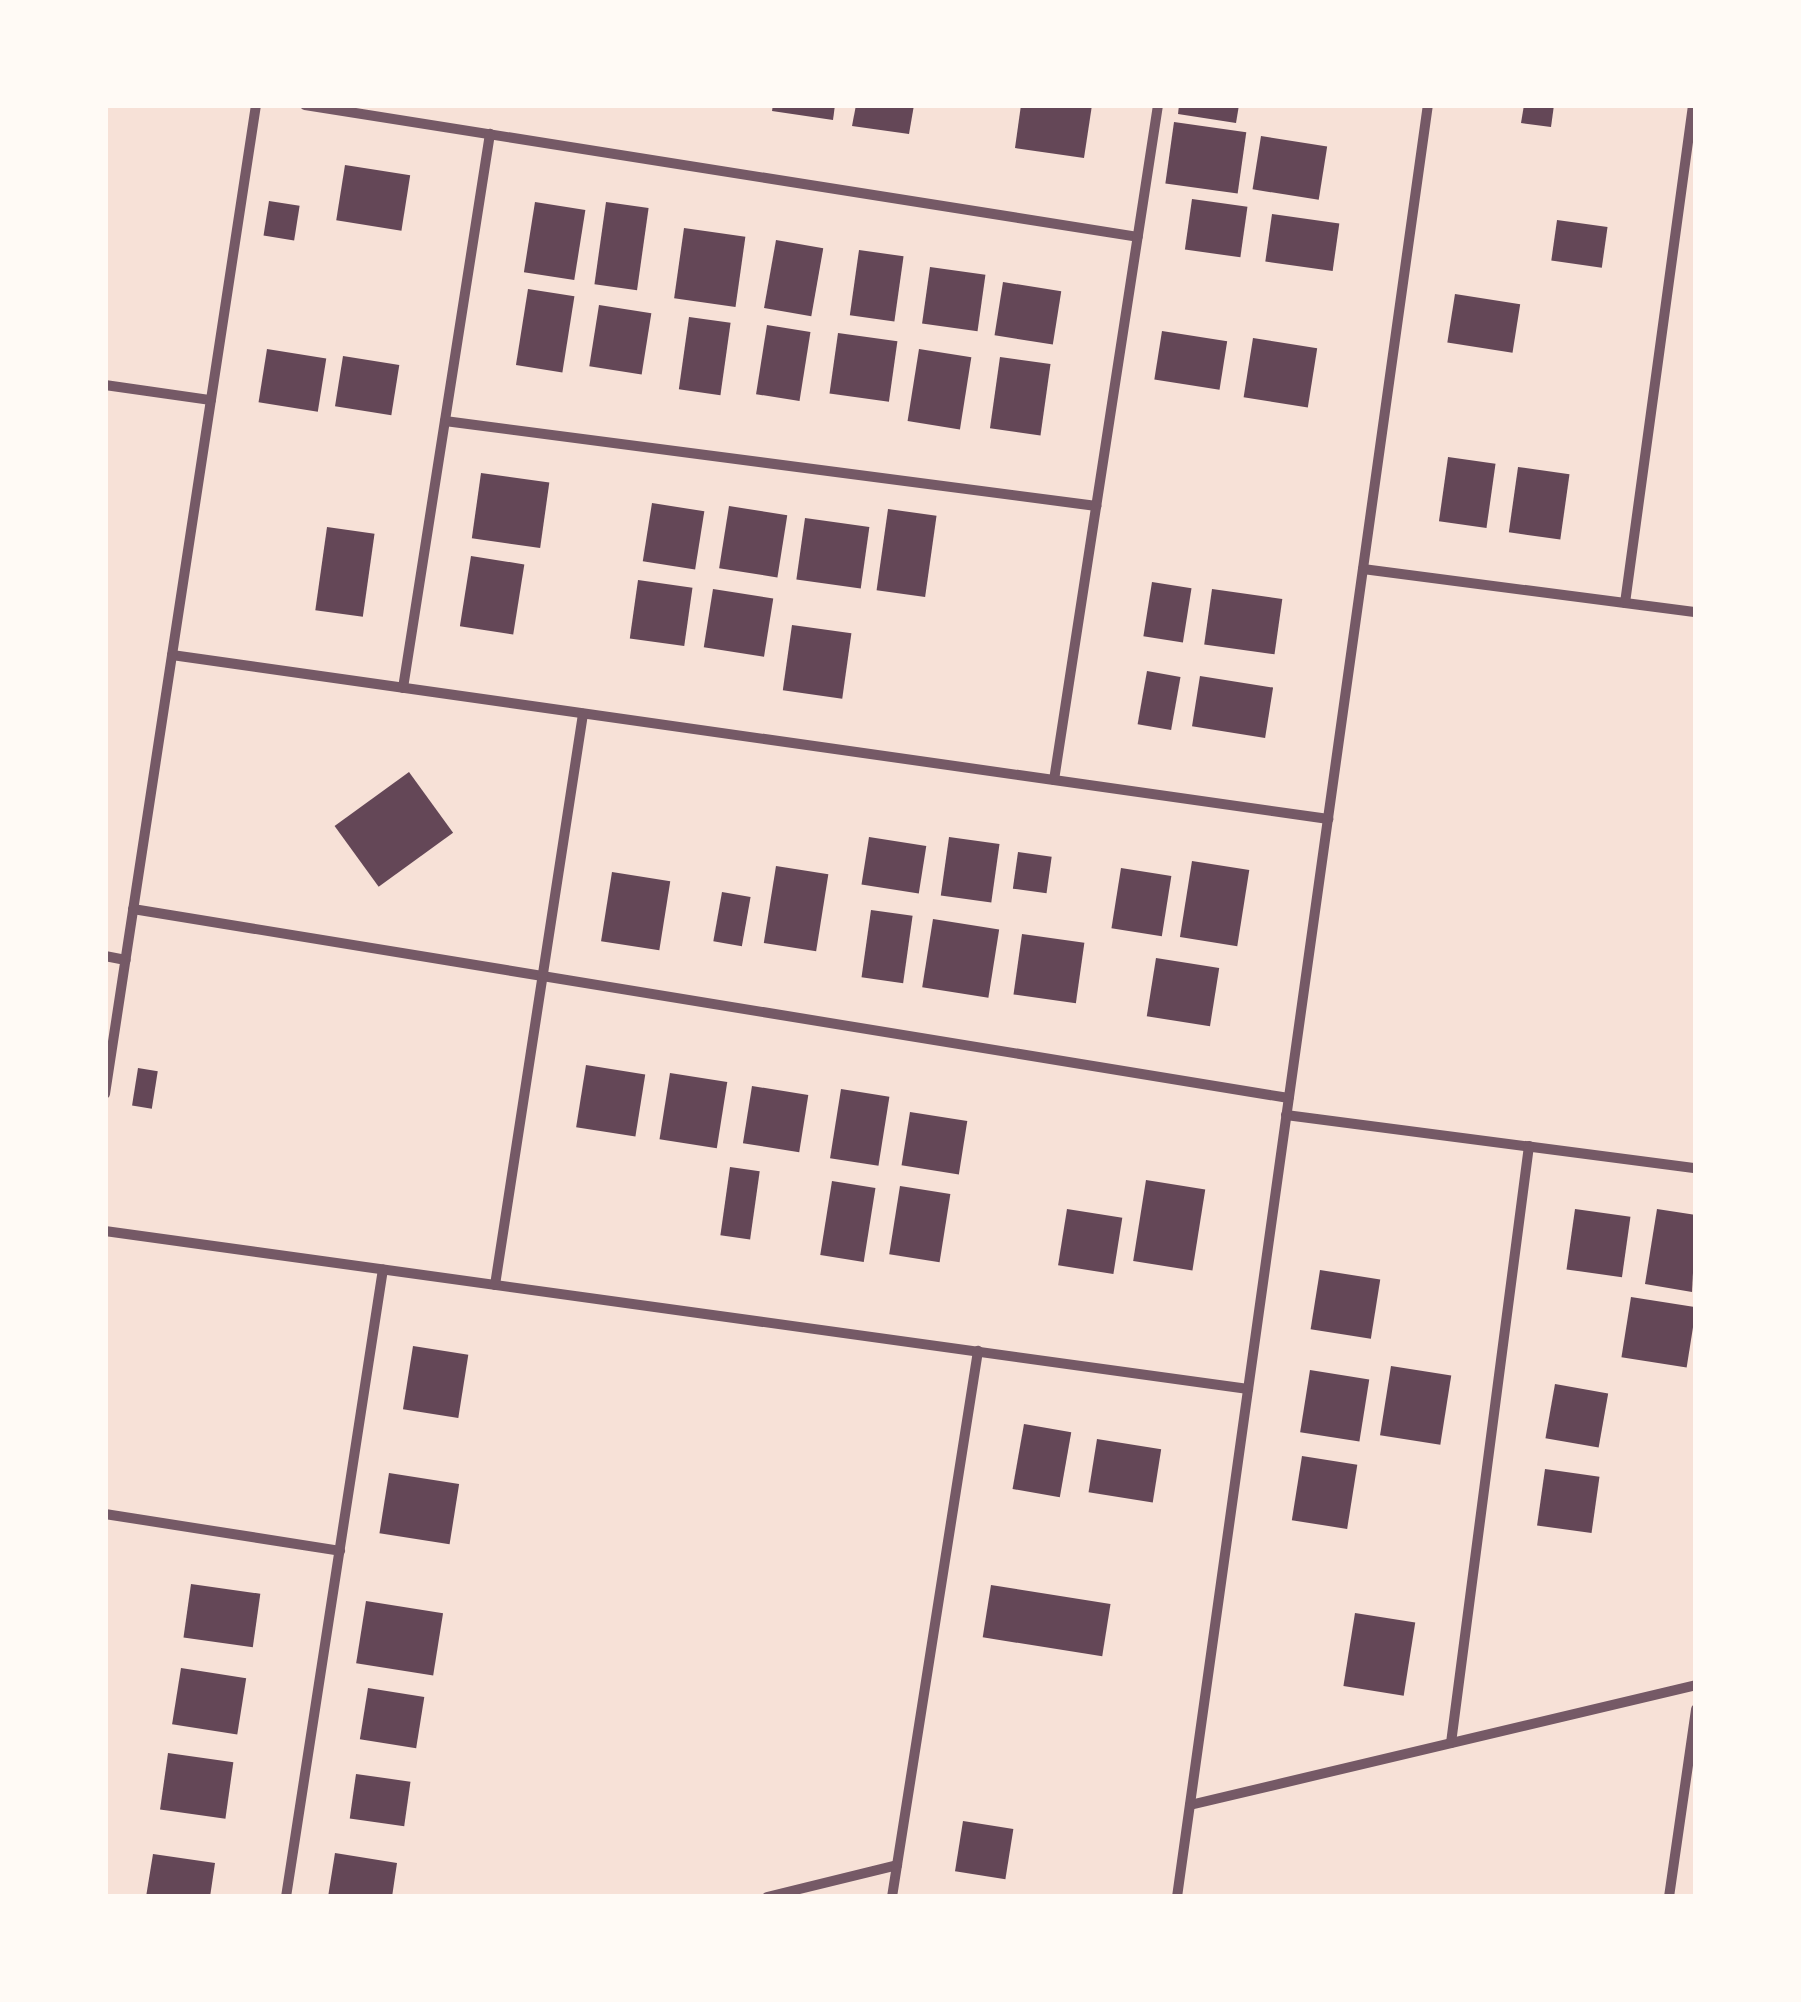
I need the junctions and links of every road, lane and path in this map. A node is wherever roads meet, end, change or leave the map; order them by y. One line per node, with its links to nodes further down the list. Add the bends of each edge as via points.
1 (256, 105): 9 (street)
2 (305, 105): 6 (street)
3 (1158, 105): 7 (street)
4 (1428, 105): 12 (street)
5 (1693, 105): 13 (street)
6 (490, 134): 7 (street); 10 (street)
7 (1138, 237): 11 (street)
8 (105, 385): 9 (street)
9 (211, 400): 15 (street)
10 (445, 422): 11 (street); 16 (street)
11 (1096, 506): 18 (street)
12 (1363, 569): 13 (street); 19 (street)
13 (1625, 602): 14 (street)
14 (1696, 612)
15 (172, 655): 16 (street); 20 (street)
16 (402, 688): 17 (street)
17 (583, 714): 18 (street); 23 (street)
18 (1054, 780): 19 (street)
19 (1328, 819): 25 (street)
20 (133, 909): 22 (street); 23 (street)
21 (105, 956): 22 (street)
22 (126, 960): 24 (street)
23 (543, 976): 25 (street); 31 (street)
24 (105, 1094)
25 (1289, 1098): 26 (street)
26 (1286, 1115): 27 (street); 33 (street)
27 (1530, 1146): 28 (street); 38 (street)
28 (1696, 1168)
29 (105, 1231): 30 (street)
30 (383, 1269): 31 (street); 35 (street)
31 (496, 1285): 32 (street)
32 (978, 1351): 33 (street); 40 (street)
33 (1248, 1389): 39 (street)
34 (105, 1514): 35 (street)
35 (340, 1551): 41 (street)
36 (1696, 1685): 38 (street)
37 (1696, 1709): 45 (street)
38 (1452, 1743): 39 (street)
39 (1190, 1805): 44 (street)
40 (897, 1866): 42 (street); 43 (street)
41 (286, 1897)
42 (767, 1897)
43 (892, 1897)
44 (1177, 1897)
45 (1669, 1897)

